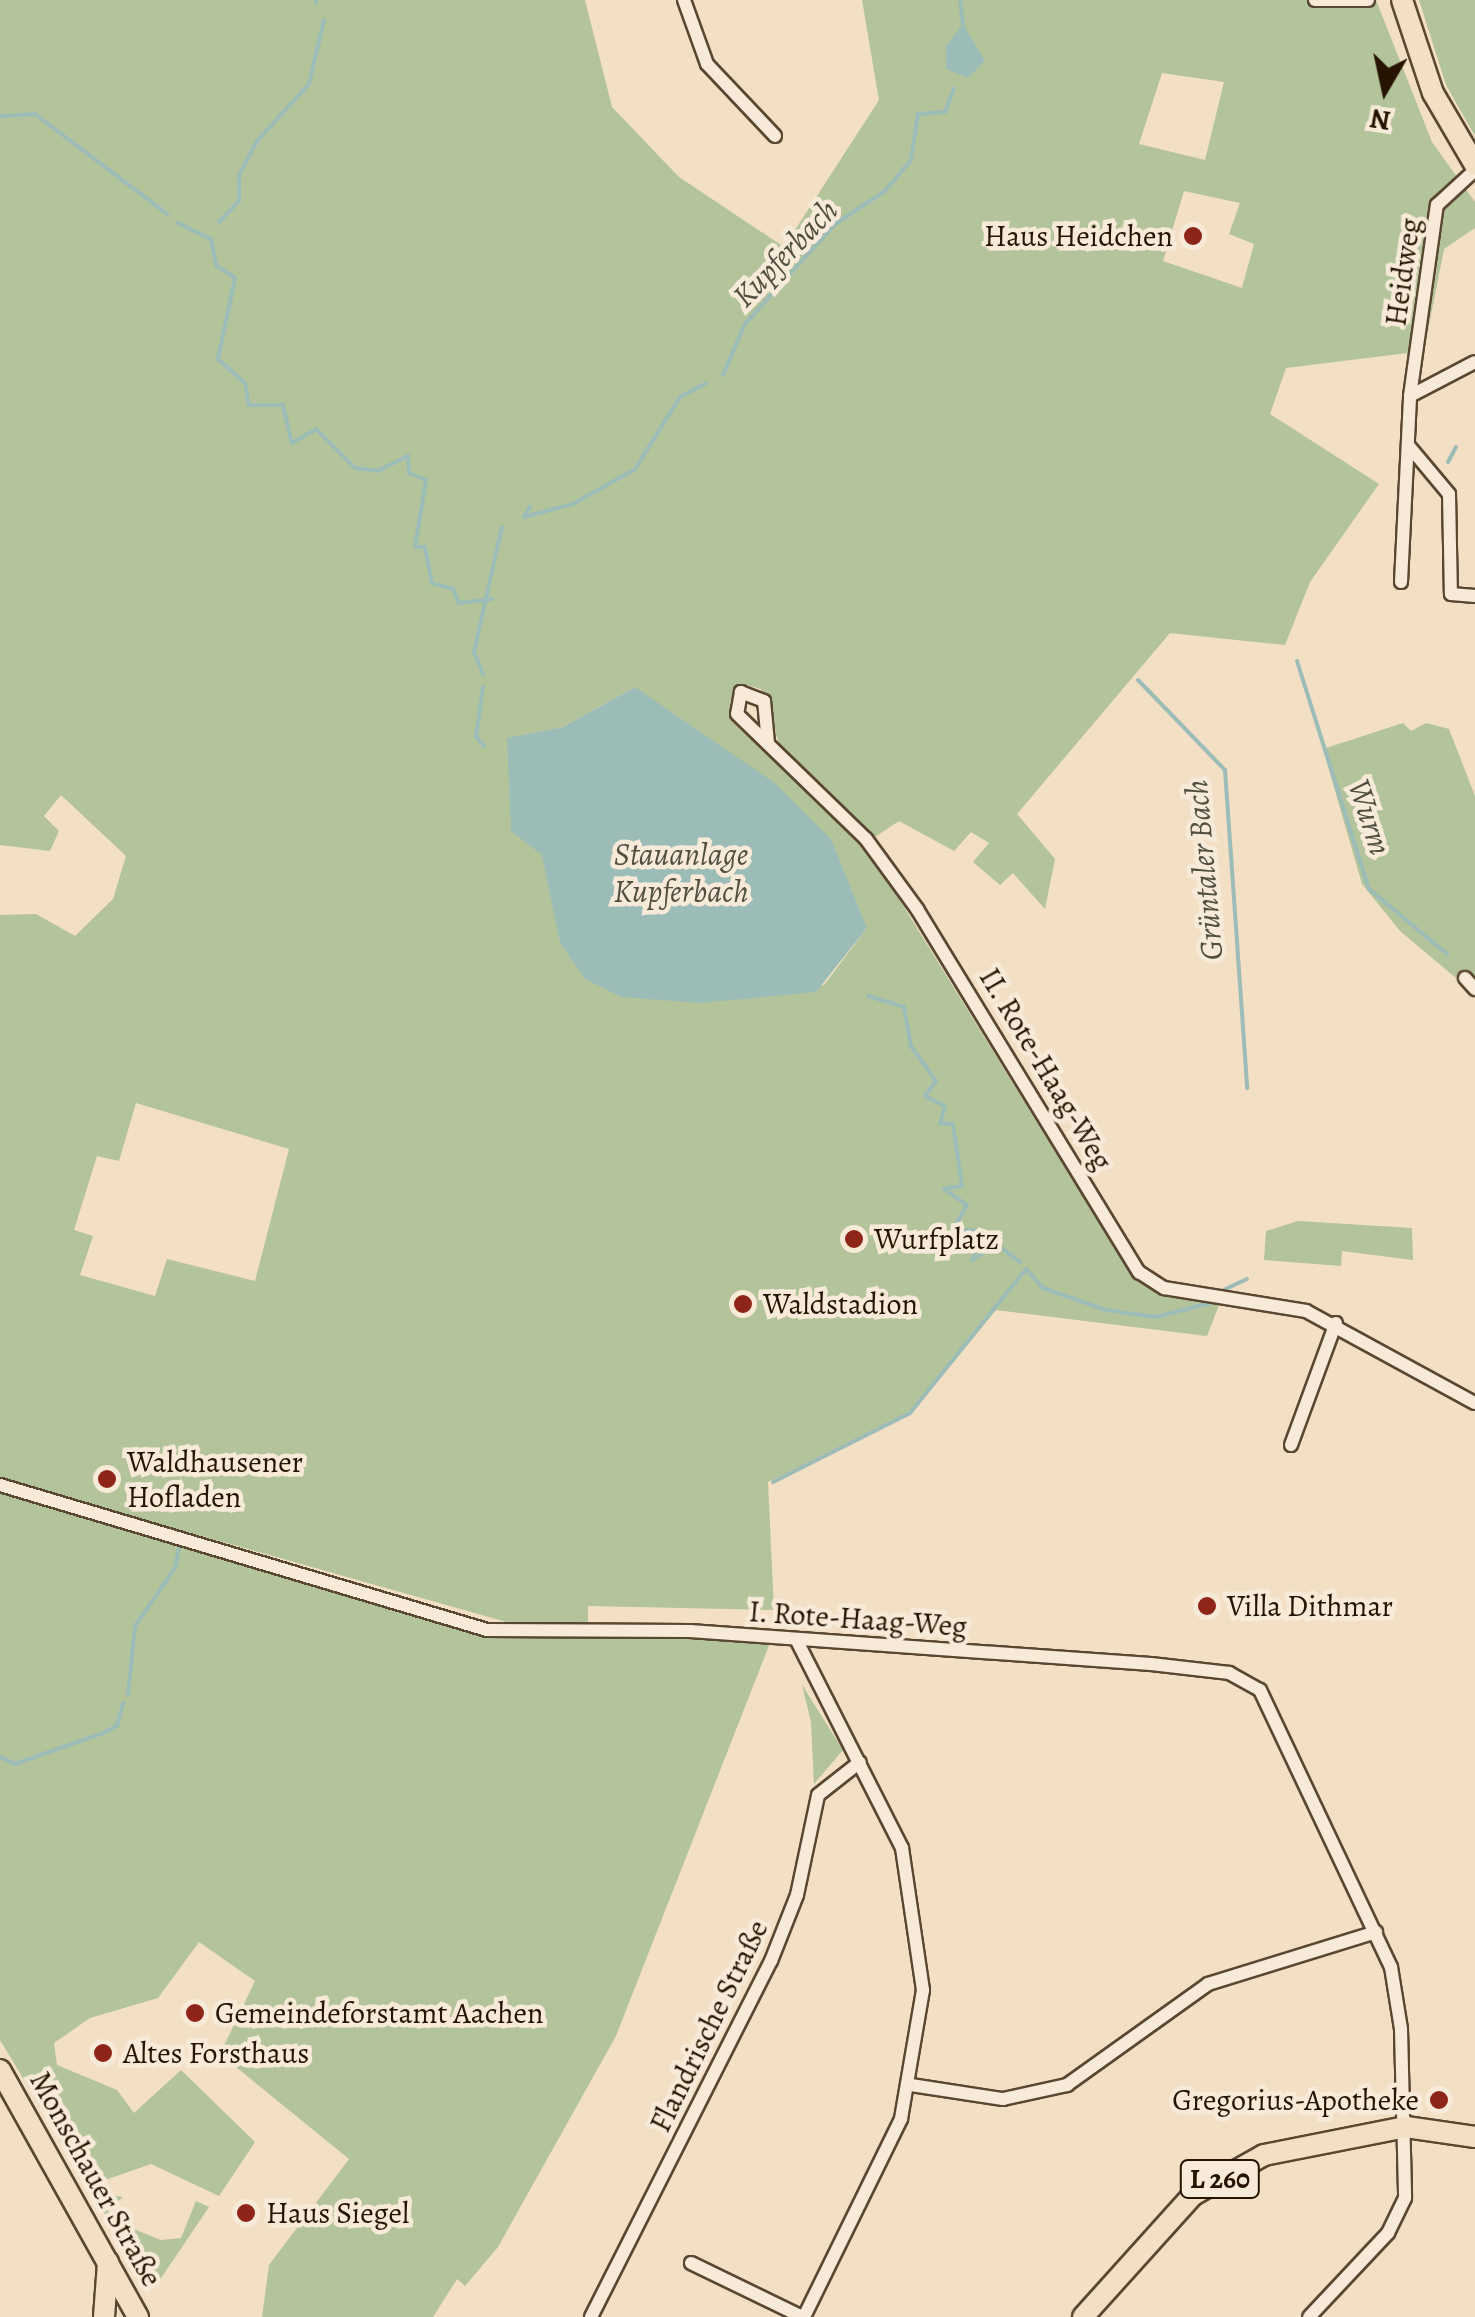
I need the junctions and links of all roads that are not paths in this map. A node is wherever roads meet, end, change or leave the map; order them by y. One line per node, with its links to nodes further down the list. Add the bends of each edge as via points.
1 (684, 0): 5 (street, via 707,64)
2 (1315, 0): 3 (street)
3 (1368, 0)
4 (1402, 0): 6 (main road, via 1432,92)
5 (775, 136)
6 (1475, 168): 8 (street, Heidweg, via 1437,205)
7 (1475, 362): 8 (street)
8 (1410, 396): 9 (street, Heidweg)
9 (1408, 445): 10 (street, Heidweg); 11 (street, via 1449,494 1451,594)
10 (1401, 582)
11 (1475, 596)
12 (768, 743): 13 (street, II. Rote-Haag-Weg, via 866,838 917,909 1140,1272 1164,1288)
13 (1336, 1324): 14 (street, II. Rote-Haag-Weg); 15 (street)
14 (1475, 1403)
15 (1291, 1445)
16 (0, 1484): 17 (street, I. Rote-Haag-Weg, via 487,1630)
17 (797, 1641): 18 (street); 19 (street, I. Rote-Haag-Weg, via 1228,1673 1260,1690 1280,1718 1301,1783)
18 (860, 1762): 21 (street, via 912,1885 923,1990); 28 (street, Flandrische Straße, via 818,1795 797,1895 770,1961)
19 (1376, 1932): 21 (street, via 1208,1984 1067,2084 1002,2099); 22 (street, I. Rote-Haag-Weg, via 1399,2001)
20 (0, 2070): 24 (main road, Monschauer Straße)
21 (911, 2085): 29 (street, via 890,2151)
22 (1406, 2127): 23 (main road, L 260); 30 (main road, L 260, via 1310,2141 1237,2168 1154,2231); 31 (street, I. Rote-Haag-Weg, via 1398,2217)
23 (1475, 2137)
24 (108, 2254): 26 (main road); 27 (main road, Monschauer Straße)
25 (691, 2262): 29 (street)
26 (104, 2317)
27 (138, 2317)
28 (591, 2317)
29 (803, 2317)
30 (1083, 2317)
31 (1309, 2317)

